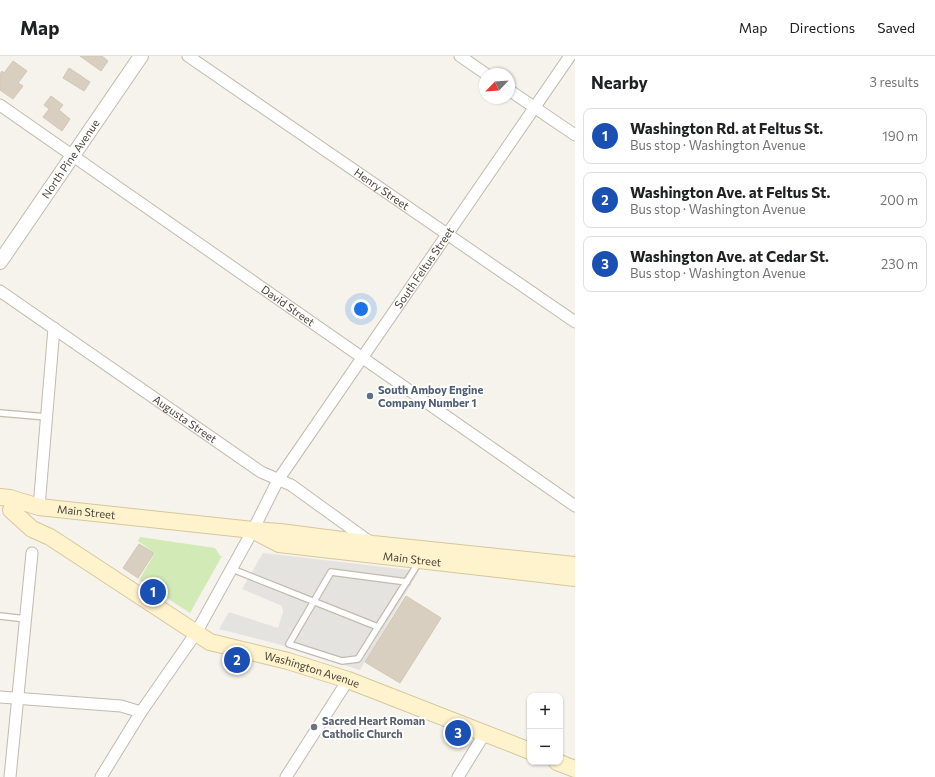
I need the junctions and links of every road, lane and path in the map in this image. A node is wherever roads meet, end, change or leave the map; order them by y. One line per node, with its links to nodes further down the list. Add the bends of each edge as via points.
1 (141, 56): 10 (street, North Pine Avenue)
2 (188, 56): 11 (street, Henry Street)
3 (460, 56): 5 (street)
4 (570, 56): 8 (street, South Feltus Street)
5 (479, 69)
6 (515, 94): 8 (street)
7 (0, 106): 10 (street, David Street)
8 (534, 107): 9 (street); 11 (street, South Feltus Street)
9 (575, 135)
10 (74, 156): 12 (street, North Pine Avenue); 16 (street, David Street)
11 (447, 233): 14 (street, Henry Street); 16 (street, South Feltus Street)
12 (0, 262)
13 (0, 291): 15 (street, Augusta Street)
14 (575, 322)
15 (54, 328): 18 (street); 19 (street, Augusta Street, via 261,472)
16 (362, 358): 19 (street, South Feltus Street); 21 (street, David Street)
17 (0, 413): 18 (lane)
18 (47, 417): 22 (street)
19 (278, 480): 24 (street, South Feltus Street); 26 (street, Augusta Street, via 291,485)
20 (0, 497): 22 (main road, Main Street)
21 (575, 506)
22 (39, 507): 23 (main road, Main Street); 24 (main road, Main Street); 25 (main road)
23 (5, 510): 25 (main road, Washington Avenue, via 32,529)
24 (253, 530): 26 (main road, Main Street); 28 (main road, Main Street, via 279,544); 30 (street, South Feltus Street)
25 (50, 537): 37 (main road, Washington Avenue)
26 (373, 544): 29 (main road, Main Street)
27 (32, 553): 35 (street)
28 (420, 561): 31 (main road, Main Street); 32 (lane)
29 (575, 565)
30 (232, 569): 33 (lane); 37 (street, South Feltus Street)
31 (575, 578)
32 (407, 582): 33 (lane, via 331,572); 36 (lane)
33 (313, 601): 36 (lane); 36 (lane, via 289,644 342,661 358,659)
34 (0, 616): 35 (lane)
35 (26, 619): 40 (street)
36 (378, 627)
37 (196, 633): 38 (main road, Washington Avenue, via 210,642 288,661); 41 (street, South Feltus Street)
38 (348, 680): 42 (main road, Washington Avenue); 48 (street)
39 (0, 697): 40 (street)
40 (18, 698): 41 (street, via 122,706); 46 (street)
41 (141, 712): 47 (street, South Feltus Street)
42 (485, 733): 43 (main road, Washington Avenue); 49 (street)
43 (527, 750)
44 (563, 764): 45 (main road)
45 (575, 769)
46 (10, 777)
47 (101, 777)
48 (286, 777)
49 (458, 777)

